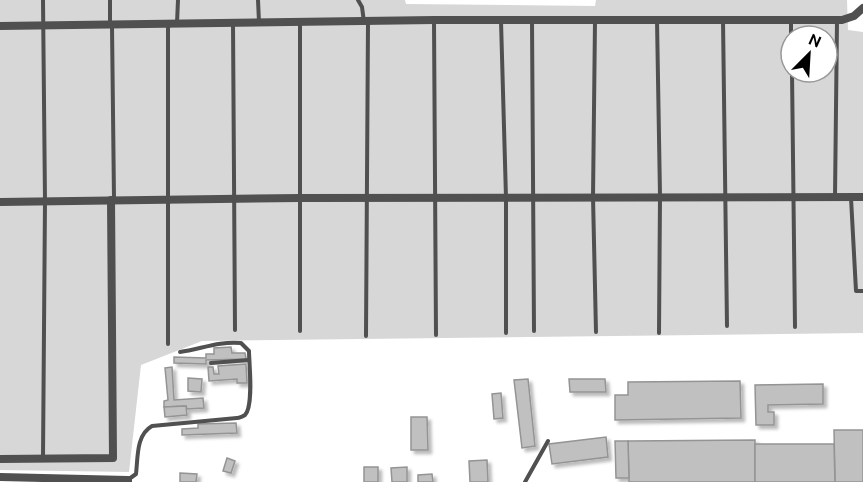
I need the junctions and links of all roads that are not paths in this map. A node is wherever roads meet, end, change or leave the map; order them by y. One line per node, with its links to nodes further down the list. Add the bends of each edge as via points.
1 (43, 0): 23 (lane)
2 (110, 0): 24 (lane)
3 (177, 0): 20 (lane)
4 (258, 0): 16 (lane)
5 (358, 0): 17 (lane)
6 (863, 8): 12 (street, via 854,16)
7 (723, 19): 10 (street); 11 (street); 27 (lane)
8 (434, 20): 9 (street); 17 (street); 34 (lane)
9 (501, 20): 14 (street); 35 (lane)
10 (657, 20): 15 (street); 26 (lane)
11 (791, 20): 12 (street); 21 (lane)
12 (837, 20): 29 (lane)
13 (300, 21): 16 (street); 17 (street); 33 (lane)
14 (532, 21): 15 (street); 36 (lane)
15 (594, 21): 30 (lane)
16 (259, 22): 18 (street)
17 (366, 22): 38 (lane)
18 (233, 23): 20 (street); 37 (lane)
19 (168, 24): 20 (street); 24 (street); 40 (lane)
20 (177, 24)
21 (791, 24)
22 (0, 26): 23 (street)
23 (43, 26): 24 (street); 41 (lane)
24 (111, 26): 39 (lane)
25 (792, 84): 28 (lane)
26 (660, 196): 27 (street); 30 (street); 51 (lane)
27 (726, 196): 28 (street); 44 (lane)
28 (793, 196): 29 (street); 45 (lane)
29 (835, 196): 31 (street)
30 (593, 197): 36 (street); 49 (lane)
31 (851, 197): 32 (street); 43 (lane, via 856,291)
32 (863, 197)
33 (300, 198): 37 (street); 38 (street); 47 (lane)
34 (436, 198): 35 (street); 38 (street); 52 (lane)
35 (506, 198): 36 (street); 50 (lane)
36 (532, 198): 48 (lane)
37 (234, 199): 40 (street); 46 (lane)
38 (368, 199): 53 (lane)
39 (113, 200): 40 (street); 41 (street); 59 (street, via 113,458)
40 (167, 200): 54 (lane)
41 (45, 201): 42 (street); 59 (lane)
42 (0, 202)
43 (863, 291)
44 (727, 326)
45 (795, 327)
46 (235, 330)
47 (300, 331)
48 (534, 332)
49 (596, 332)
50 (506, 333)
51 (659, 333)
52 (436, 335)
53 (366, 336)
54 (168, 344)
55 (180, 352): 56 (lane, via 211,344 241,343 249,351)
56 (249, 360): 57 (lane); 62 (lane, via 249,409 245,416 144,430 136,474)
57 (211, 363)
58 (548, 441): 63 (lane)
59 (43, 458): 60 (street)
60 (0, 459)
61 (0, 477): 62 (street)
62 (128, 481)
63 (525, 482)

